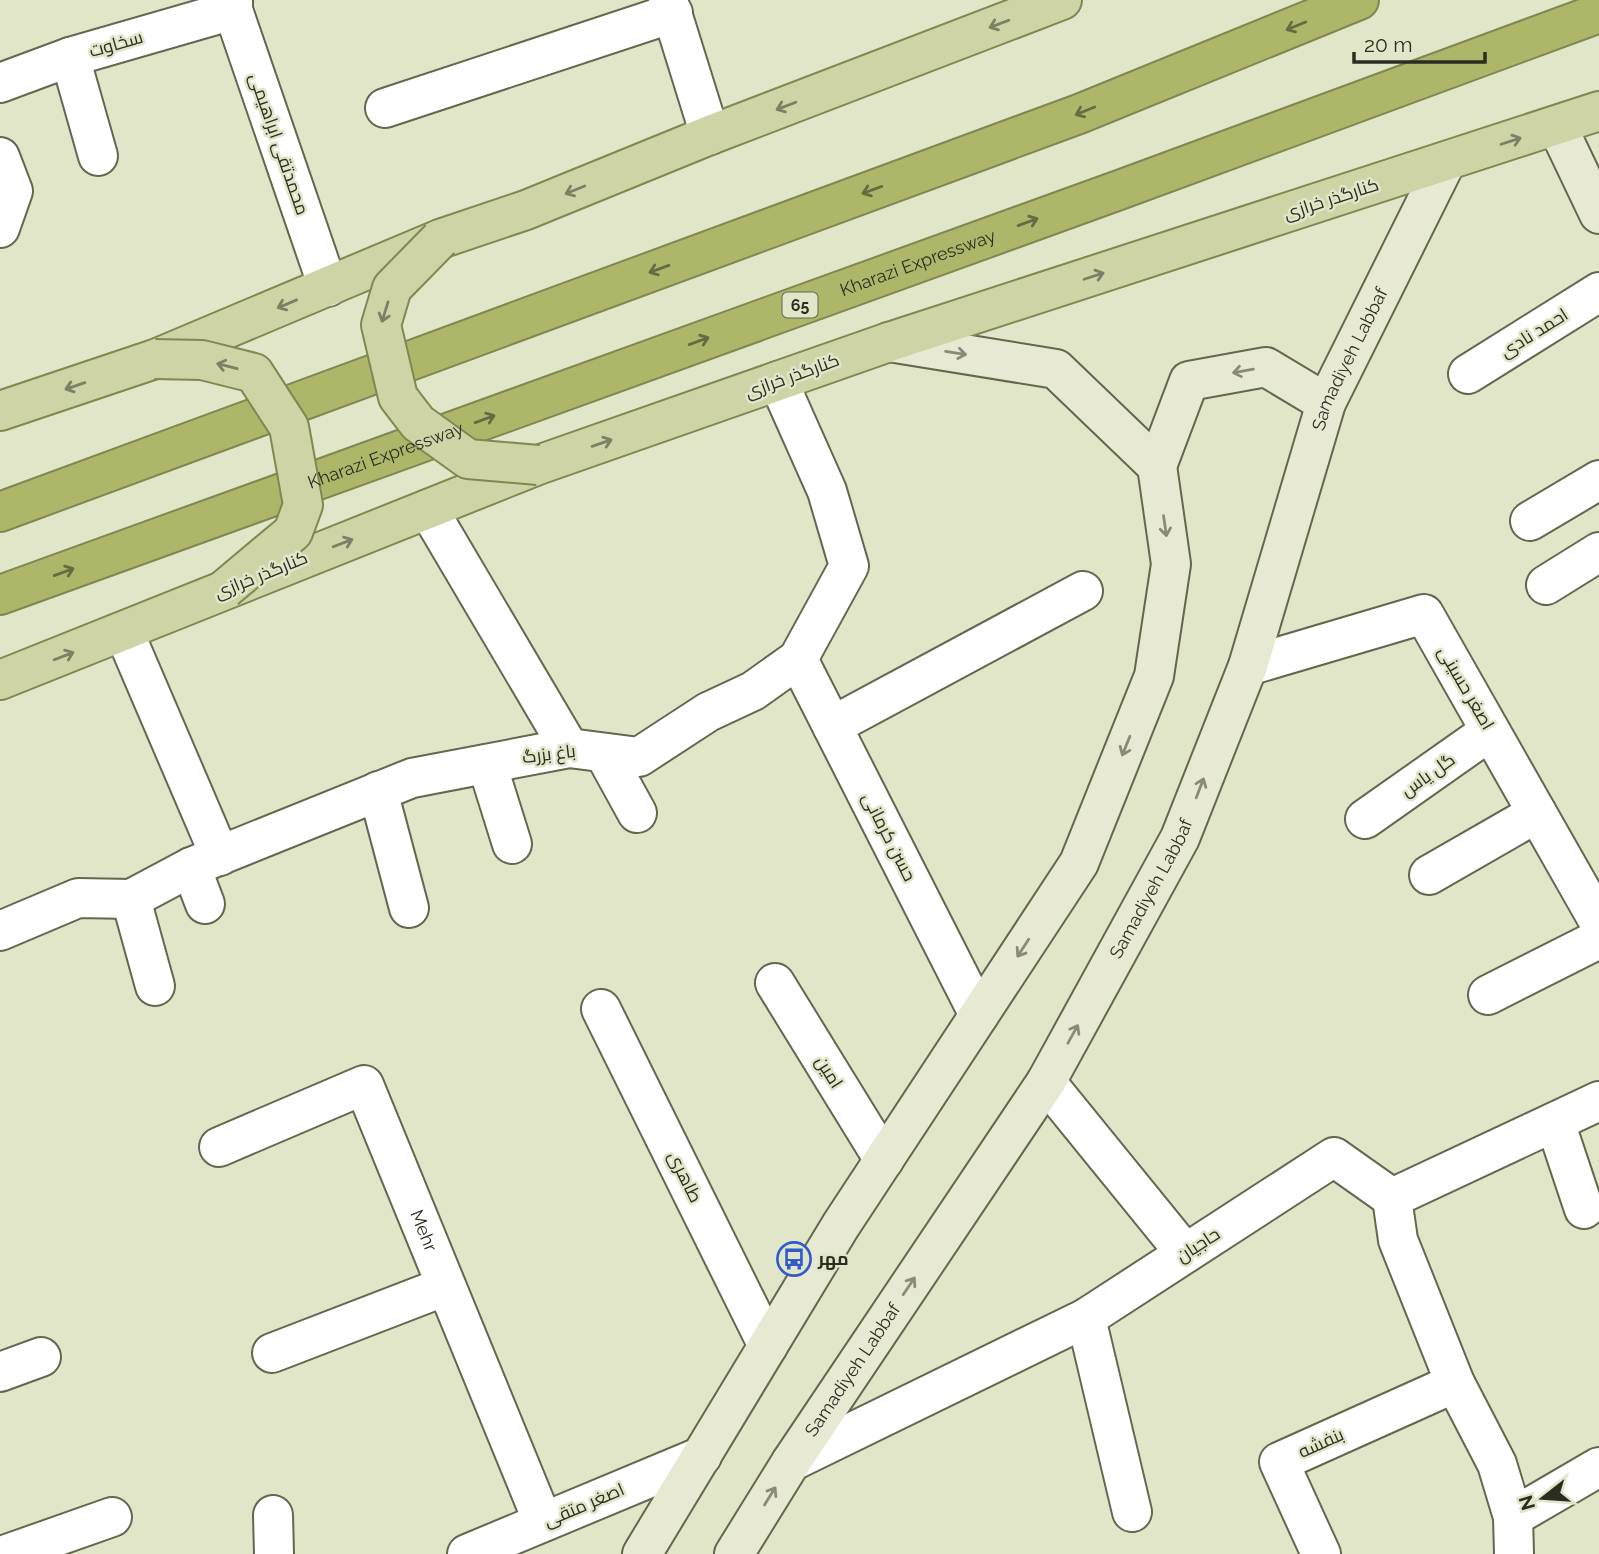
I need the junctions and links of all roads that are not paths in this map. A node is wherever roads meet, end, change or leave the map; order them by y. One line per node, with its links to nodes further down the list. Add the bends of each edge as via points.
1 (1062, 0): 11 (main road, one-way to 11)
2 (1359, 0): 30 (highway, one-way to 30, via 1079,114)
3 (233, 5): 6 (street, سخاوت); 18 (street, محمدتقی ابراهیمی)
4 (671, 7): 8 (street); 11 (street)
5 (1599, 13): 36 (highway, Kharazi Expressway / 65, one-way to 5)
6 (70, 57): 7 (street, سخاوت); 12 (street)
7 (0, 83)
8 (385, 108)
9 (1599, 111): 10 (main road, کنارگذر خرازی)
10 (1557, 126): 14 (main road, کنارگذر خرازی, one-way to 10); 15 (main road)
11 (710, 135): 17 (main road, one-way to 17, via 526,210)
12 (98, 156)
13 (0, 157): 16 (street, via 13,191)
14 (1446, 162): 20 (main road, کنارگذر خرازی, one-way to 14); 24 (main road, Samadiyeh Labbaf)
15 (1599, 214)
16 (0, 228)
17 (440, 239): 18 (main road); 26 (main road, one-way to 26, bridge, via 392,288 381,325 398,397 418,422 468,459)
18 (328, 287): 21 (main road, one-way to 21)
19 (1599, 292): 22 (street, احمد نادی)
20 (889, 342): 23 (main road, کنارگذر خرازی); 27 (main road, one-way to 27, via 1056,369)
21 (155, 359): 25 (main road, one-way to 25); 34 (main road, one-way to 21, bridge, via 292,532 303,505 289,427 254,373 202,360)
22 (1468, 374)
23 (778, 381): 26 (main road, کنارگذر خرازی, one-way to 23); 38 (street, باغ بزرگ, via 827,491 849,566)
24 (1326, 403): 27 (main road, one-way to 27, via 1266,367 1189,381); 39 (main road, Samadiyeh Labbaf)
25 (0, 411)
26 (538, 466): 29 (main road, کنارگذر خرازی)
27 (1157, 466): 62 (main road, one-way to 62, via 1171,564 1154,676 1079,863)
28 (1599, 480): 31 (street)
29 (428, 509): 34 (main road, کنارگذر خرازی, one-way to 29); 43 (street)
30 (0, 512)
31 (1530, 521)
32 (1599, 552): 33 (street)
33 (1546, 585)
34 (225, 589): 37 (main road, کنارگذر خرازی)
35 (1083, 591): 41 (street)
36 (0, 595)
37 (124, 632): 40 (main road, کنارگذر خرازی, one-way to 37); 50 (street)
38 (798, 659): 41 (street, حسن کرمانی); 43 (street, باغ بزرگ, via 753,691 708,712 639,757)
39 (1248, 666): 42 (street, اصغر حسینی, via 1424,614); 63 (main road, Samadiyeh Labbaf, one-way to 39, via 1180,838)
40 (0, 680)
41 (832, 726): 62 (street, حسن کرمانی)
42 (1490, 731): 47 (street, اصغر حسینی); 48 (street, گل یاس)
43 (587, 750): 44 (street, باغ بزرگ); 46 (street)
44 (487, 764): 45 (street, باغ بزرگ, via 412,778); 49 (street)
45 (378, 791): 50 (street, باغ بزرگ); 54 (street)
46 (637, 813)
47 (1537, 813): 51 (street); 55 (street, اصغر حسینی)
48 (1365, 819)
49 (512, 844)
50 (205, 861): 52 (street, باغ بزرگ); 53 (street)
51 (1429, 875)
52 (131, 899): 56 (street, باغ بزرگ, via 78,898); 59 (street)
53 (205, 904)
54 (409, 908)
55 (1599, 922)
56 (0, 931)
57 (1599, 939): 60 (street)
58 (775, 982): 67 (street, امین)
59 (155, 986)
60 (1488, 995)
61 (601, 1009): 73 (street, طاهری)
62 (979, 1015): 67 (main road)
63 (1046, 1082): 70 (street); 79 (main road, Samadiyeh Labbaf, one-way to 63)
64 (1599, 1101): 65 (street)
65 (1555, 1122): 68 (street); 69 (street)
66 (219, 1147): 71 (street, Mehr, via 364,1085)
67 (884, 1160): 73 (main road)
68 (1392, 1198): 70 (street, حاجیان, via 1334,1157); 77 (street, via 1398,1240)
69 (1584, 1209)
70 (1185, 1253): 72 (street, حاجیان)
71 (446, 1286): 74 (street); 85 (street, Mehr)
72 (1086, 1318): 79 (street, حاجیان); 81 (street)
73 (768, 1346): 78 (main road)
74 (272, 1353)
75 (41, 1357): 76 (street)
76 (0, 1372)
77 (1455, 1383): 84 (street, via 1497,1464); 91 (street, بنفشه, via 1279,1462)
78 (702, 1456): 85 (street, اصغر متقی); 86 (main road)
79 (791, 1462): 90 (main road, Samadiyeh Labbaf, one-way to 79)
80 (1599, 1466): 84 (street)
81 (1132, 1512)
82 (273, 1515): 88 (street)
83 (112, 1517): 87 (street)
84 (1513, 1517): 92 (street)
85 (543, 1522): 89 (street, اصغر متقی)
86 (645, 1553)
87 (7, 1554)
88 (274, 1554)
89 (467, 1554)
90 (734, 1554)
91 (1321, 1554)
92 (1514, 1554)

